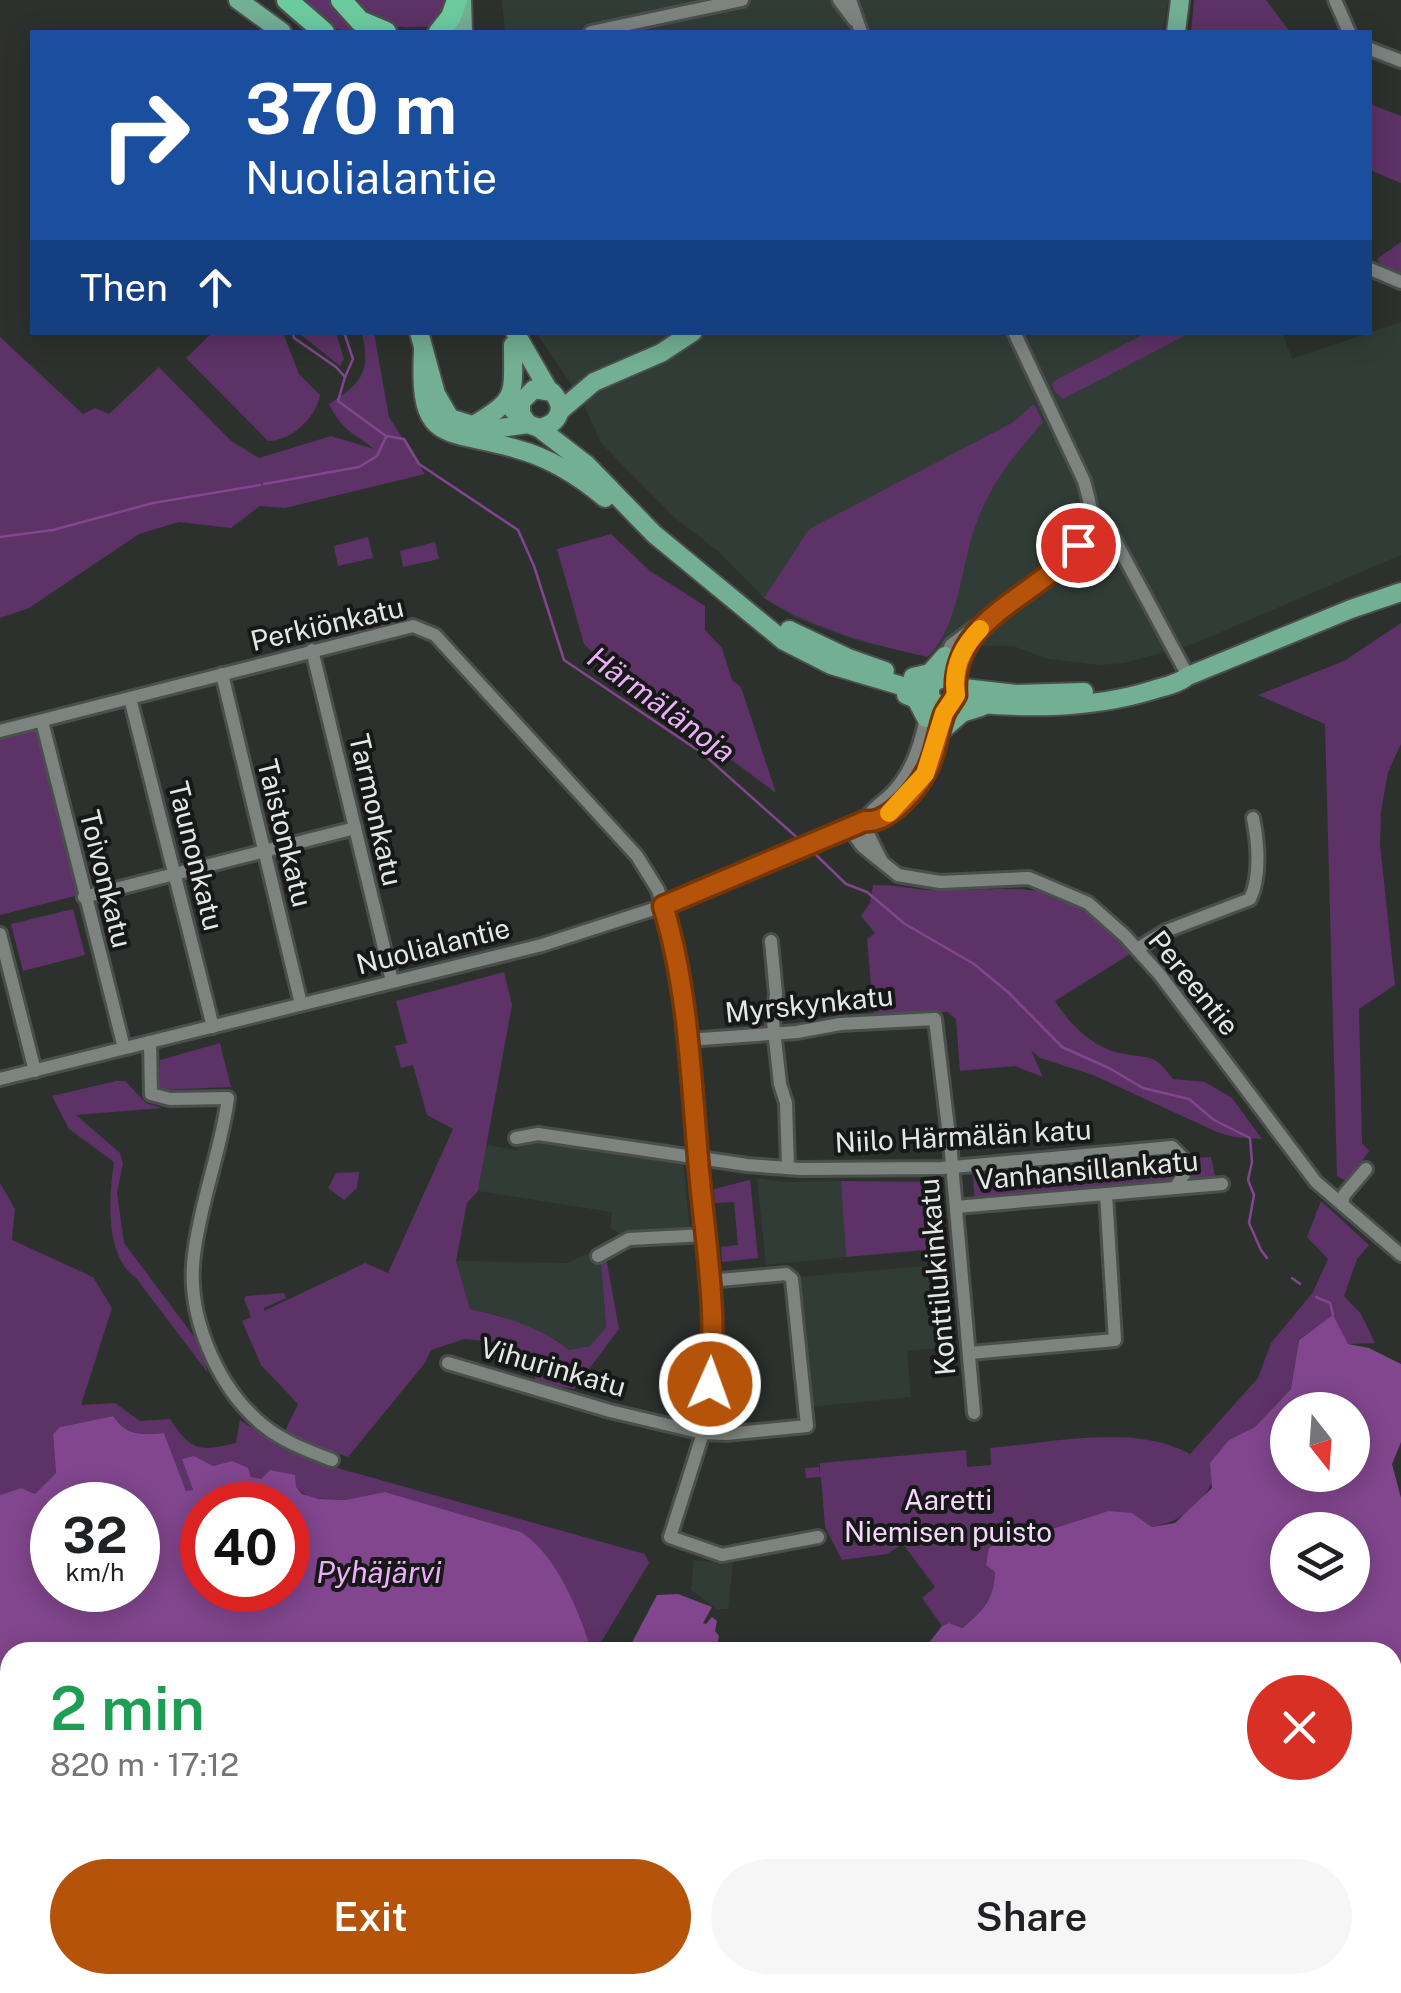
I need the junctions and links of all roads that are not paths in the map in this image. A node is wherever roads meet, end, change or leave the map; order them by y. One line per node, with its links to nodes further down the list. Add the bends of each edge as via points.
1 (238, 0): 12 (main road)
2 (288, 0): 13 (highway)
3 (341, 0): 14 (highway, via 360,21)
4 (460, 0): 15 (highway); 16 (main road)
5 (474, 0): 17 (main road)
6 (742, 0): 18 (street)
7 (839, 0): 11 (street)
8 (850, 0): 11 (street)
9 (1180, 0): 19 (main road)
10 (1335, 0): 20 (street)
11 (858, 27)
12 (279, 30)
13 (322, 30)
14 (381, 30)
15 (441, 30)
16 (464, 30)
17 (474, 30)
18 (601, 30)
19 (1176, 30)
20 (1348, 30)
21 (1372, 50): 22 (street)
22 (1401, 61)
23 (1372, 271): 24 (street)
24 (1401, 282)
25 (1015, 335): 32 (street, via 1084,481)
26 (686, 336): 29 (main road)
27 (512, 337): 29 (main road); 30 (main road, via 511,394)
28 (421, 341): 30 (main road, via 442,409); 31 (main road, via 424,396 442,429 556,464)
29 (542, 408): 30 (main road); 31 (main road)
30 (472, 426)
31 (642, 523): 34 (main road)
32 (1089, 526): 37 (street, via 1109,529); 40 (street, via 1066,560 957,639)
33 (1401, 589): 37 (main road)
34 (752, 613): 38 (main road, via 848,658); 39 (main road, via 806,653)
35 (312, 650): 36 (street, Perkiönkatu); 49 (street, Tarmonkatu); 53 (street, Perkiönkatu, via 413,626 435,634 626,844)
36 (222, 674): 41 (street, Perkiönkatu); 50 (street, Taistonkatu)
37 (1188, 676): 40 (main road, via 1105,690 1016,694 965,682); 42 (main road, via 1101,703)
38 (913, 677): 40 (main road); 40 (main road, via 930,673)
39 (880, 681): 40 (main road); 43 (main road, via 916,699)
40 (944, 686): 42 (main road); 43 (street, Nuolialantie); 46 (street, Nuolialantie)
41 (130, 698): 44 (street, Perkiönkatu); 51 (street, Taunonkatu)
42 (986, 705): 46 (main road, via 962,713)
43 (926, 718): 48 (street, Nuolialantie, via 906,775)
44 (42, 720): 45 (street, Perkiönkatu); 52 (street, Toivonkatu)
45 (0, 731)
46 (939, 733): 48 (street, Nuolialantie, via 920,780 880,820)
47 (1253, 818): 56 (street, via 1254,891 1242,904 1166,931)
48 (859, 824): 53 (street, Nuolialantie); 56 (street, Pereentie, via 862,846 898,875 916,881 1041,882 1088,903)
49 (354, 828): 50 (street); 57 (street, Tarmonkatu)
50 (263, 852): 51 (street); 58 (street, Taistonkatu)
51 (175, 875): 52 (street); 60 (street, Taunonkatu)
52 (84, 897): 64 (street, Toivonkatu)
53 (663, 906): 57 (street, Nuolialantie); 62 (street, Perkiönkatu, via 678,955)
54 (0, 934): 65 (street)
55 (771, 942): 61 (street)
56 (1137, 949): 75 (street, Pereentie, via 1316,1182)
57 (392, 982): 58 (street, Nuolialantie)
58 (302, 1004): 60 (street, Nuolialantie)
59 (935, 1019): 61 (street, Myrskynkatu); 69 (street, Konttilukinkatu)
60 (213, 1026): 63 (street, Nuolialantie)
61 (775, 1033): 62 (street, Myrskynkatu); 70 (street)
62 (688, 1040): 68 (street, Perkiönkatu)
63 (150, 1042): 64 (street, Nuolialantie); 85 (street, via 151,1094 228,1098 194,1256 195,1300 220,1372 246,1410 279,1436)
64 (124, 1048): 65 (street, Nuolialantie)
65 (35, 1070): 66 (street, Nuolialantie)
66 (0, 1079)
67 (516, 1138): 68 (street, Niilo Härmälän katu, via 538,1134)
68 (698, 1157): 70 (street, Niilo Härmälän katu); 77 (street, Perkiönkatu)
69 (952, 1166): 70 (street, Niilo Härmälän katu); 73 (street, Niilo Härmälän katu, via 1172,1147 1185,1173); 76 (street, Konttilukinkatu)
70 (788, 1168)
71 (1366, 1169): 75 (street)
72 (1222, 1184): 73 (street, Vanhansillankatu)
73 (1175, 1188): 74 (street, Vanhansillankatu)
74 (1106, 1194): 76 (street, Vanhansillankatu); 81 (street, via 1116,1340)
75 (1342, 1204): 78 (street, Pereentie)
76 (956, 1207): 81 (street, Konttilukinkatu)
77 (705, 1235): 79 (street, via 629,1240); 80 (street, Perkiönkatu)
78 (1401, 1255)
79 (598, 1256)
80 (709, 1282): 84 (street, Perkiönkatu, via 712,1369); 84 (street, Vihurinkatu, via 786,1274 792,1279 806,1426)
81 (970, 1354): 83 (street, Konttilukinkatu)
82 (448, 1364): 84 (street, Vihurinkatu)
83 (974, 1413)
84 (703, 1433): 86 (street, Perkiönkatu, via 670,1537 722,1555)
85 (332, 1460)
86 (818, 1538)

